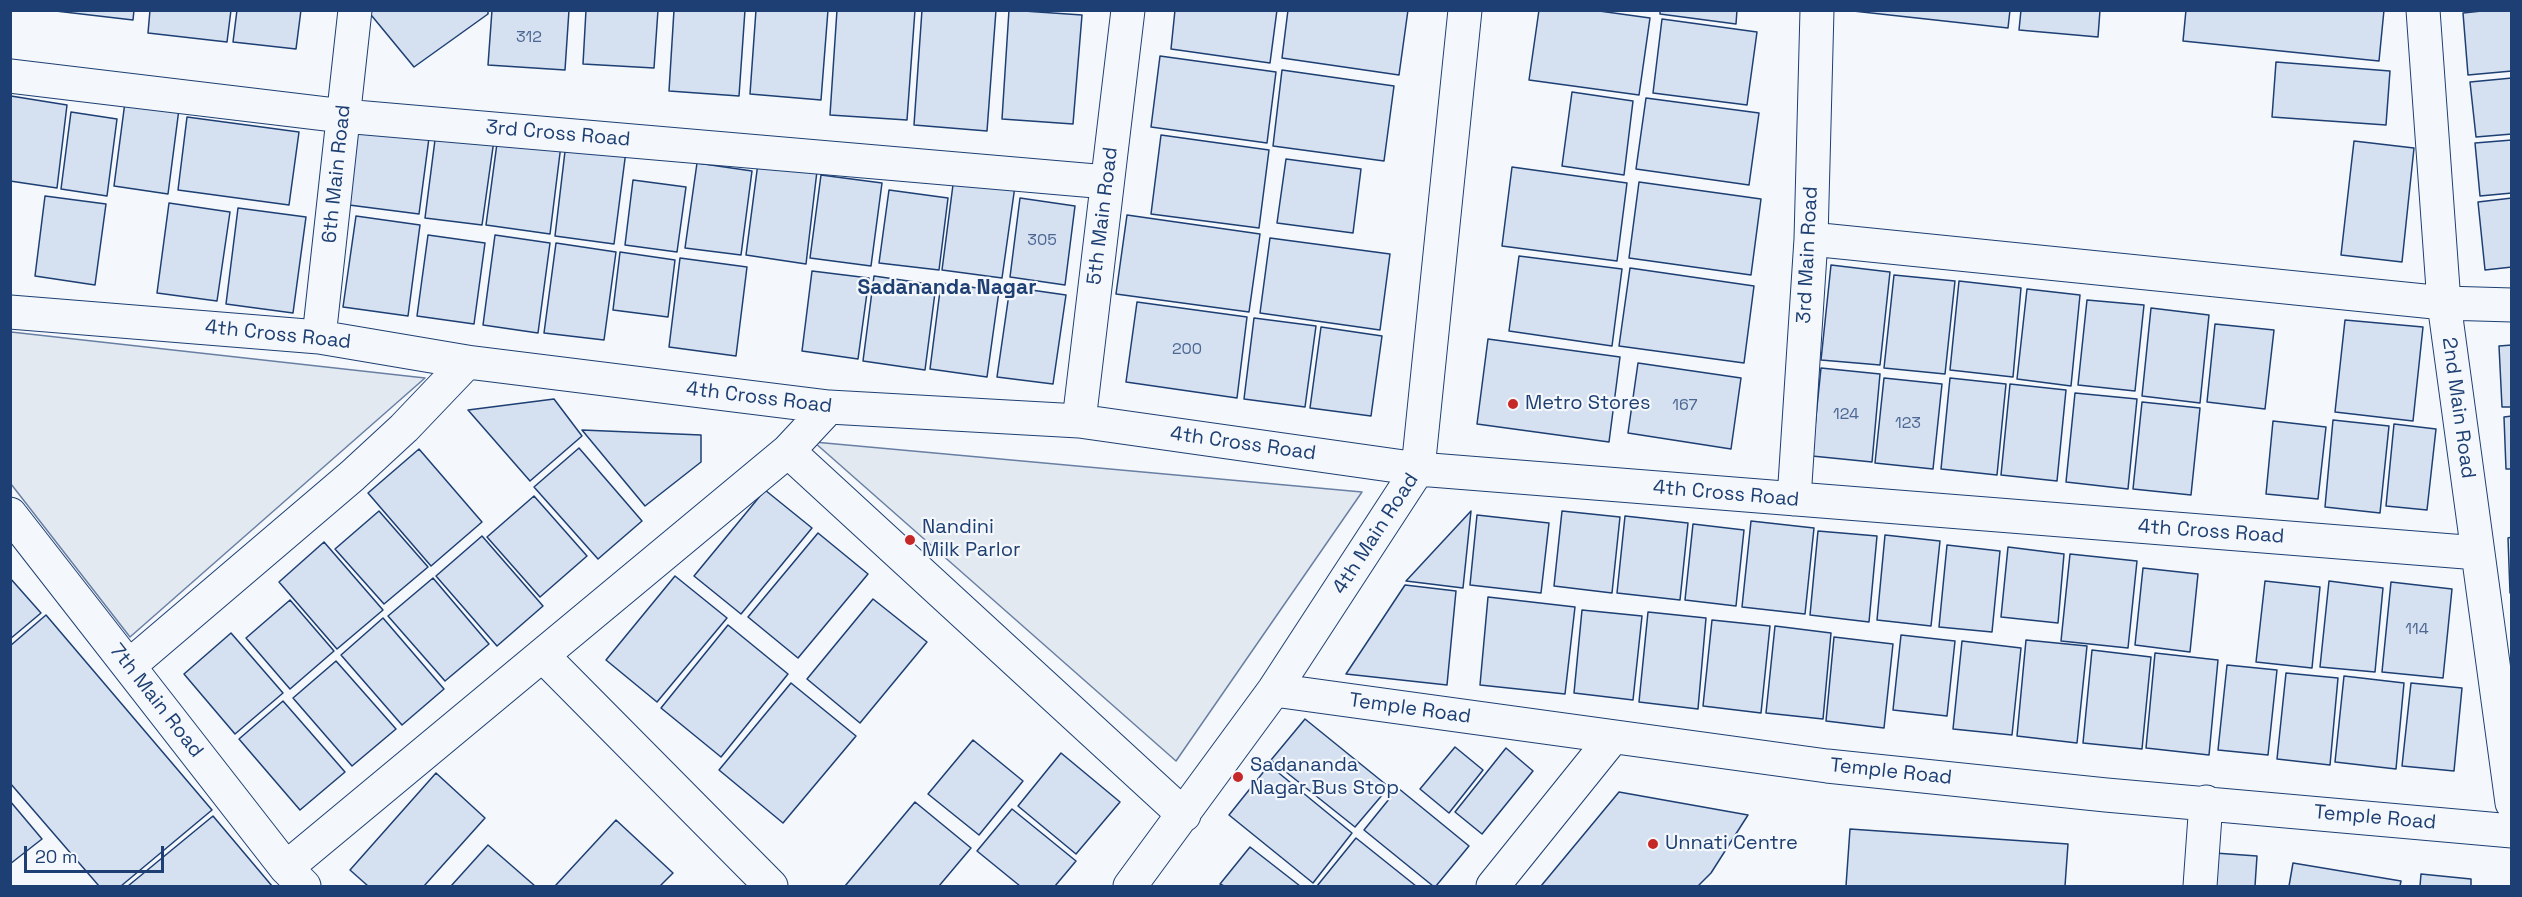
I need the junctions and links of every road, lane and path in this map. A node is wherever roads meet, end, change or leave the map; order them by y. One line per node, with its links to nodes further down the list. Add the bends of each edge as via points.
1 (355, 10): 7 (street, 6th Main Road)
2 (1128, 10): 8 (street, 5th Main Road)
3 (1465, 10): 18 (street, 4th Main Road)
4 (1817, 10): 9 (street, 3rd Main Road)
5 (2423, 10): 10 (street, 2nd Main Road)
6 (10, 76): 7 (street, 3rd Cross Road)
7 (343, 116): 8 (street, 3rd Cross Road); 13 (street, 6th Main Road)
8 (1107, 182): 16 (street, 5th Main Road)
9 (1811, 239): 10 (street); 19 (street, 3rd Main Road)
10 (2444, 303): 11 (street); 21 (street, 2nd Main Road)
11 (2511, 305)
12 (10, 312): 13 (street, 4th Cross Road)
13 (319, 337): 14 (street, 4th Cross Road)
14 (467, 362): 15 (street, 4th Cross Road); 23 (street, via 352,476)
15 (829, 407): 16 (street, 4th Cross Road); 17 (street)
16 (1079, 421): 18 (street, 4th Cross Road)
17 (788, 451): 22 (street); 28 (street)
18 (1418, 469): 19 (street, 4th Cross Road); 24 (street, 4th Main Road)
19 (1794, 500): 21 (street, 4th Cross Road)
20 (10, 514): 23 (street, 7th Main Road)
21 (2478, 552): 27 (street, 2nd Main Road)
22 (543, 656): 30 (street); 31 (street)
23 (129, 666): 30 (street, 7th Main Road)
24 (1274, 690): 25 (street, Temple Road); 28 (street, 4th Main Road)
25 (1613, 737): 26 (street, Temple Road, via 1827,766); 33 (street)
26 (2206, 802): 29 (street, Temple Road); 34 (street)
27 (2511, 803)
28 (1184, 815): 32 (street, 4th Main Road)
29 (2511, 831)
30 (295, 877)
31 (771, 886)
32 (1130, 886)
33 (1493, 886)
34 (2200, 886)

